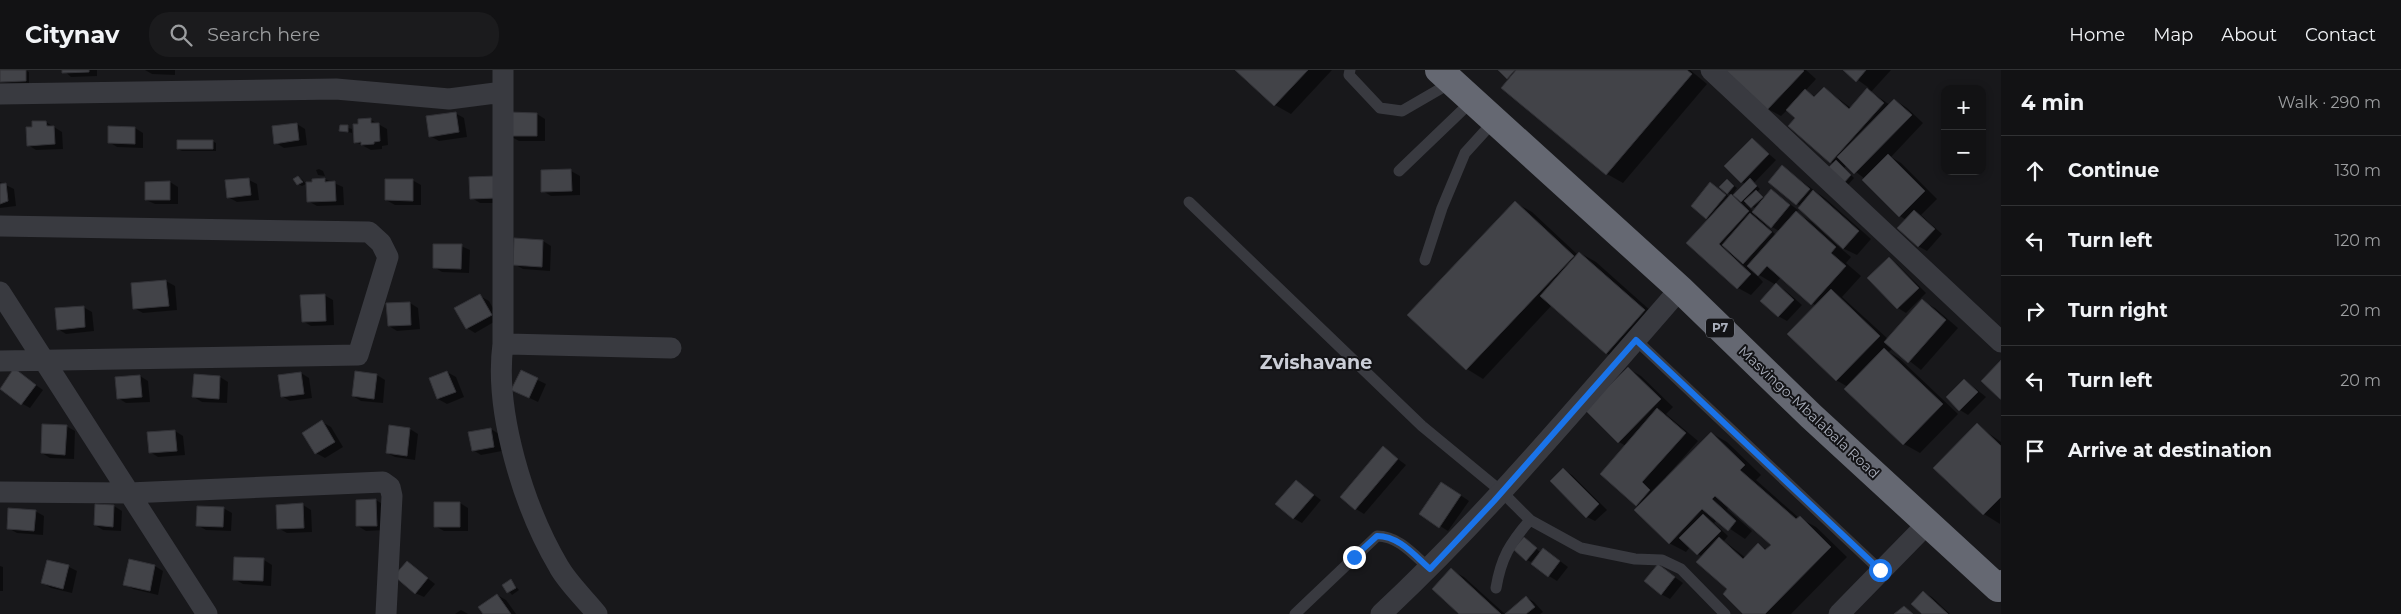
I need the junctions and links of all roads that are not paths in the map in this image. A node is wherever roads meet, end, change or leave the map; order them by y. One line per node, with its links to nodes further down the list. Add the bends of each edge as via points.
1 (503, 70): 5 (street)
2 (1350, 70): 4 (lane, via 1349,75 1380,108 1402,111)
3 (1710, 70): 16 (street)
4 (1446, 76): 7 (highway, Masvingo-Mbalabala Road / P7)
5 (503, 92): 6 (street, via 449,98 336,89); 17 (street)
6 (0, 94)
7 (1473, 100): 8 (highway, Masvingo-Mbalabala Road / P7); 9 (lane)
8 (1494, 120): 12 (lane, via 1465,153); 13 (highway, Masvingo-Mbalabala Road / P7)
9 (1399, 171)
10 (1189, 202): 22 (lane, via 1422,426)
11 (0, 226): 19 (street, via 369,232 381,243 388,258 358,355)
12 (1425, 260)
13 (1680, 289): 15 (street); 25 (highway, Masvingo-Mbalabala Road / P7)
14 (0, 292): 19 (street)
15 (1636, 340): 22 (street); 27 (lane)
16 (2001, 342)
17 (503, 344): 18 (street); 32 (street, via 501,364 508,431 532,516 560,568)
18 (671, 348)
19 (44, 360): 20 (street); 23 (street)
20 (0, 361)
21 (0, 492): 23 (street)
22 (1502, 492): 24 (lane); 26 (street)
23 (129, 493): 30 (street); 31 (street, via 383,482 390,486 392,496)
24 (1530, 520): 29 (lane, via 1508,548 1500,564); 35 (lane, via 1580,548 1635,559 1662,560 1681,569)
25 (1928, 523): 27 (street); 28 (highway, Masvingo-Mbalabala Road / P7, via 1998,588)
26 (1430, 569): 33 (lane, via 1396,540 1377,536); 34 (street)
27 (1880, 570): 36 (street)
28 (2001, 584)
29 (1496, 588)
30 (207, 614)
31 (386, 614)
32 (597, 614)
33 (1295, 614)
34 (1382, 614)
35 (1725, 614)
36 (1839, 614)

